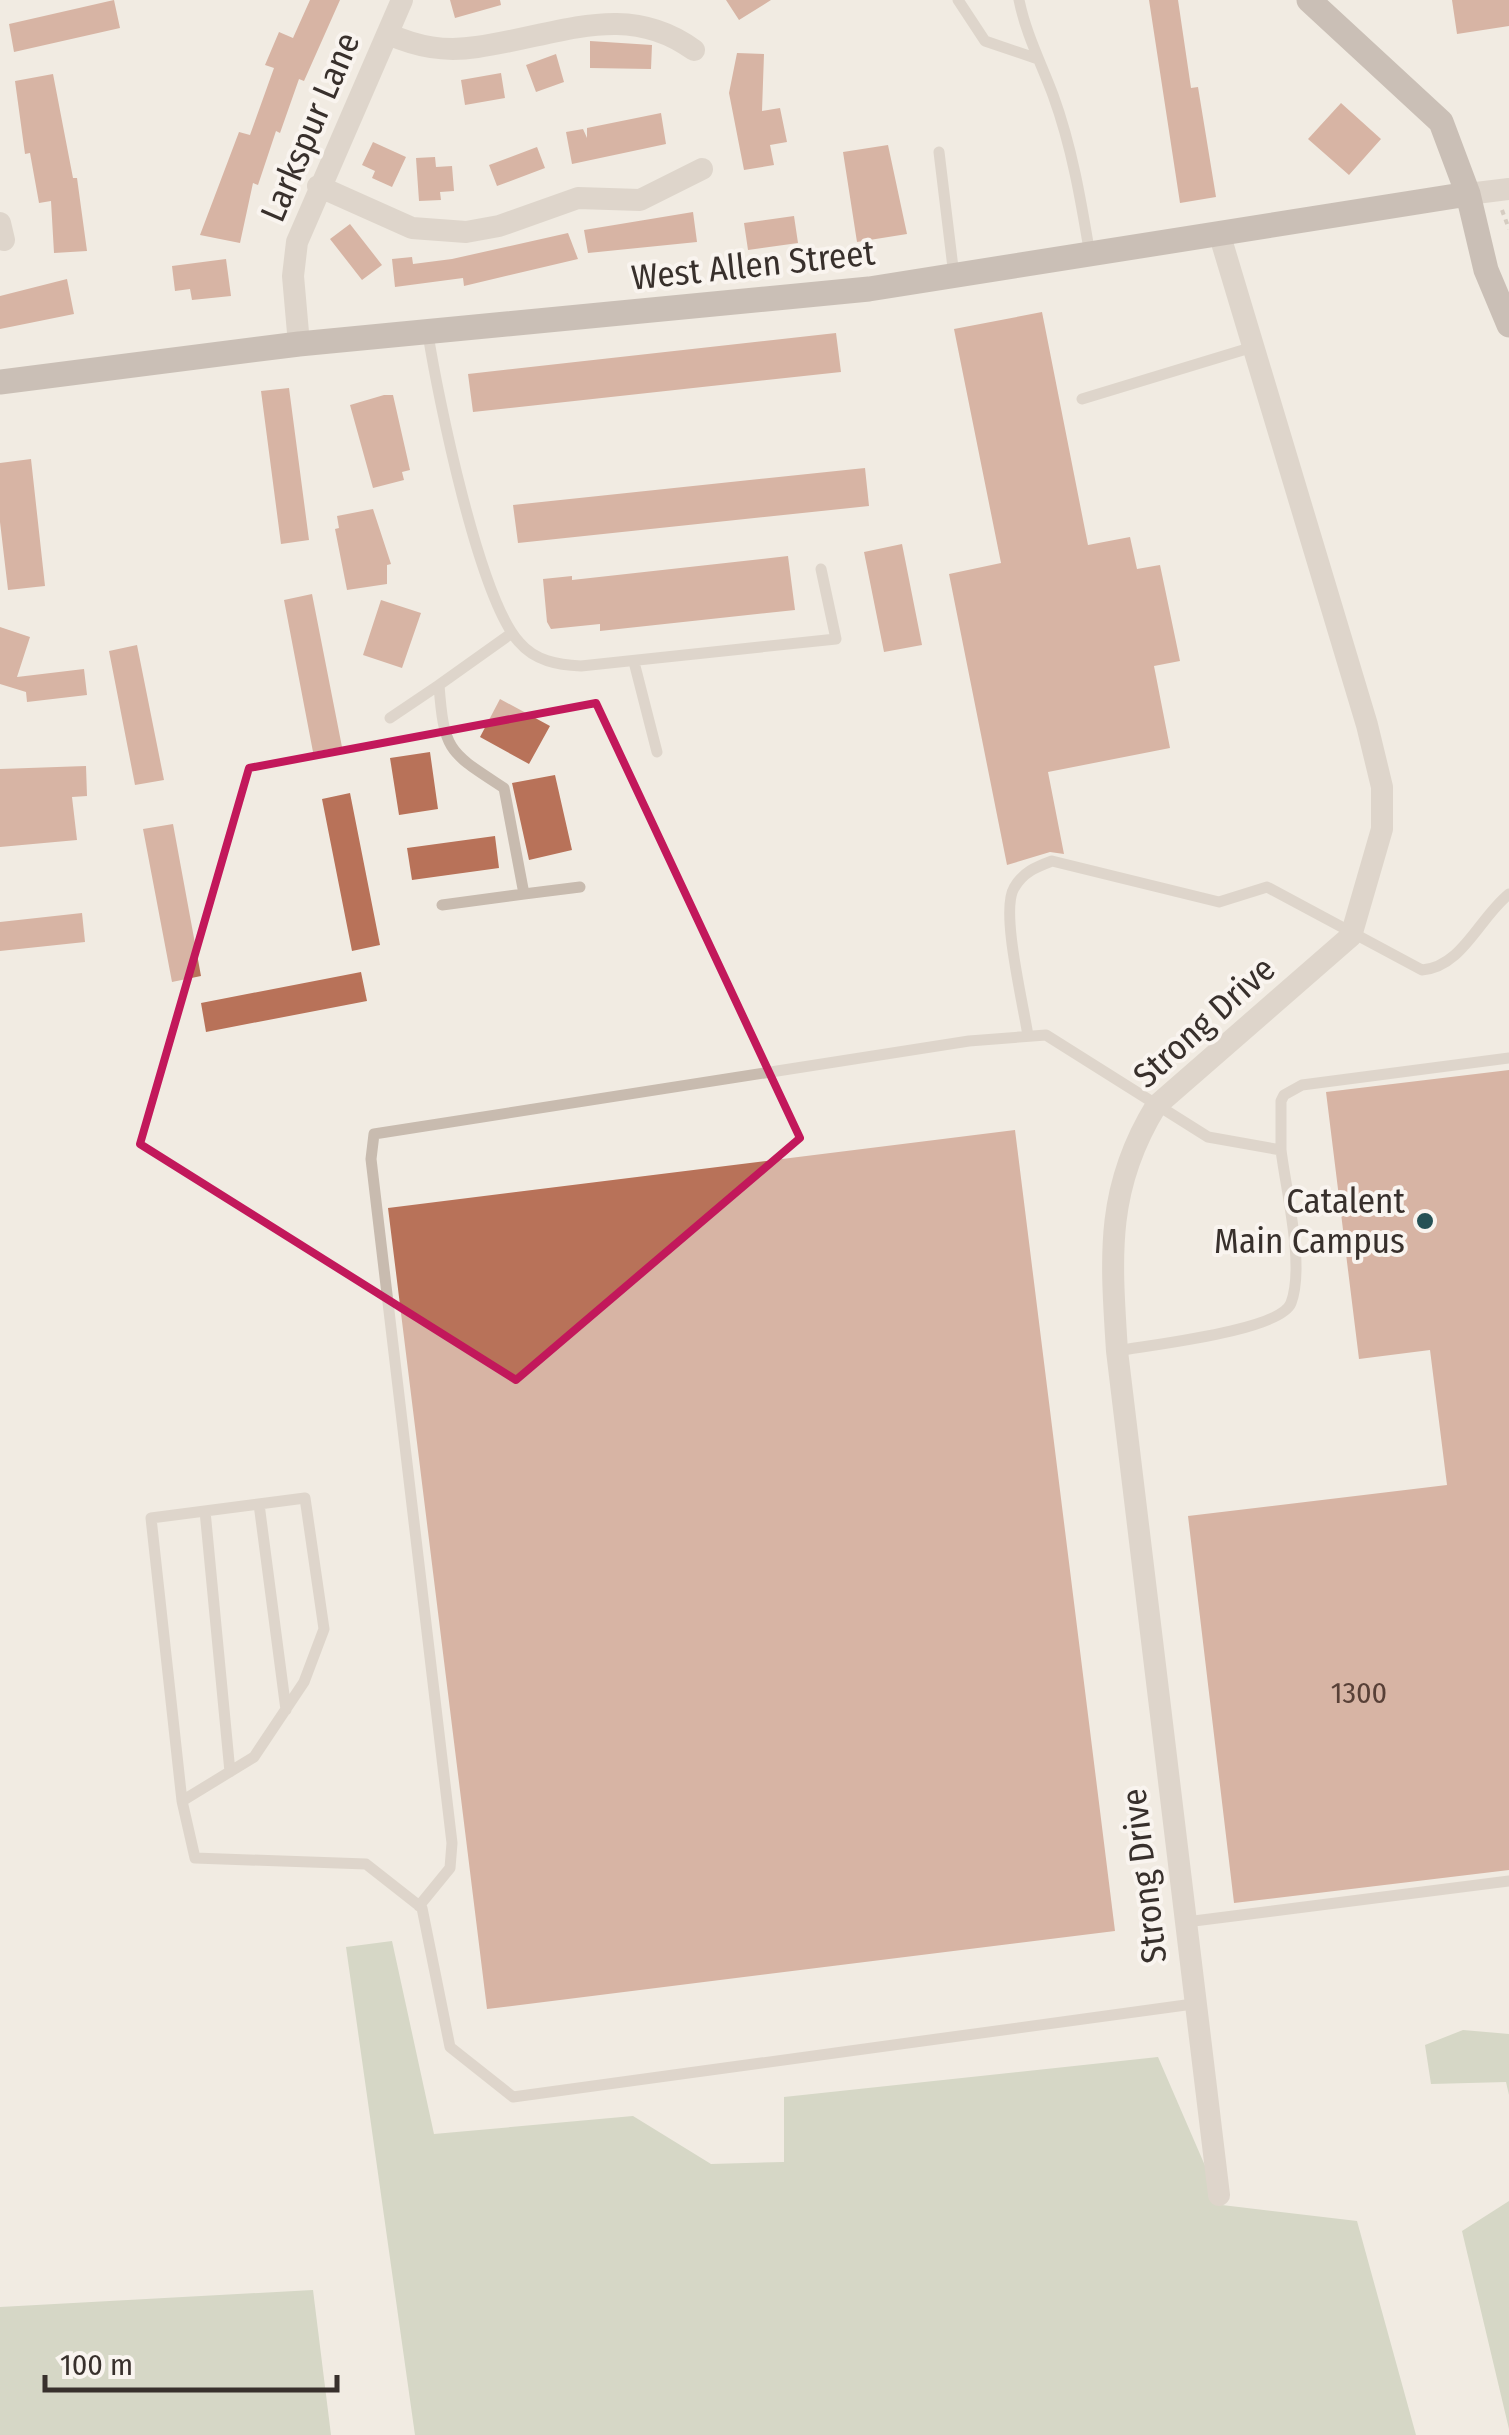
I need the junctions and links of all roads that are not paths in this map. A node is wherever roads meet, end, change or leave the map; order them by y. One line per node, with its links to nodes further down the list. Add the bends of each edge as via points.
1 (402, 0): 5 (street, Larkspur Lane)
2 (958, 0): 7 (lane, via 985,41)
3 (1019, 0): 7 (lane)
4 (1309, 0): 12 (street, via 1441,122)
5 (388, 34): 6 (street, via 416,47 480,47 623,6 662,17); 10 (street, Larkspur Lane)
6 (694, 50)
7 (1038, 59): 14 (lane, via 1078,178)
8 (938, 152): 15 (lane)
9 (702, 170): 10 (street, via 640,200 578,198 466,232 412,228)
10 (318, 186): 18 (street, Larkspur Lane, via 297,242)
11 (1509, 190): 12 (street, West Allen Street)
12 (1468, 194): 13 (street, West Allen Street); 16 (street, via 1486,270)
13 (1220, 236): 14 (street, West Allen Street); 19 (street)
14 (1090, 255): 15 (street, West Allen Street)
15 (954, 276): 17 (street, West Allen Street)
16 (1509, 326)
17 (428, 334): 18 (street, West Allen Street); 23 (lane, via 463,489)
18 (299, 344): 20 (street, West Allen Street)
19 (1254, 348): 21 (lane); 32 (street, via 1382,788 1379,850)
20 (0, 382)
21 (1082, 399)
22 (821, 569): 24 (lane, via 836,639)
23 (512, 633): 24 (lane, via 533,654 562,666); 25 (lane)
24 (634, 662): 27 (lane)
25 (440, 685): 26 (lane); 29 (lane, via 442,728 453,754 504,788)
26 (390, 718)
27 (657, 752)
28 (580, 887): 29 (lane)
29 (524, 894): 31 (lane)
30 (1509, 894): 32 (lane, via 1449,962 1434,970)
31 (442, 906)
32 (1352, 936): 33 (lane, via 1267,887 1220,902 1052,861 1028,871 1011,892); 35 (street, Strong Drive)
33 (1028, 1036): 35 (lane, via 1046,1035); 44 (lane, via 374,1134 452,1843 450,1868)
34 (1509, 1058): 36 (lane, via 1302,1085 1281,1101)
35 (1156, 1106): 36 (lane, via 1208,1137); 37 (street, Strong Drive, via 1137,1137 1115,1202)
36 (1281, 1150): 37 (lane, via 1296,1278 1286,1310 1216,1334)
37 (1117, 1351): 45 (street, Strong Drive)
38 (259, 1504): 39 (lane); 40 (lane); 40 (lane, via 305,1498 324,1629)
39 (205, 1511): 41 (lane); 42 (lane, via 151,1518)
40 (286, 1710): 41 (lane, via 254,1757)
41 (230, 1772): 42 (lane)
42 (182, 1801): 44 (lane, via 195,1858 366,1864)
43 (1509, 1881): 45 (lane)
44 (419, 1906): 46 (lane, via 450,2047 513,2098)
45 (1184, 1922): 46 (street, Strong Drive)
46 (1194, 2004): 47 (street, Strong Drive)
47 (1219, 2195)

